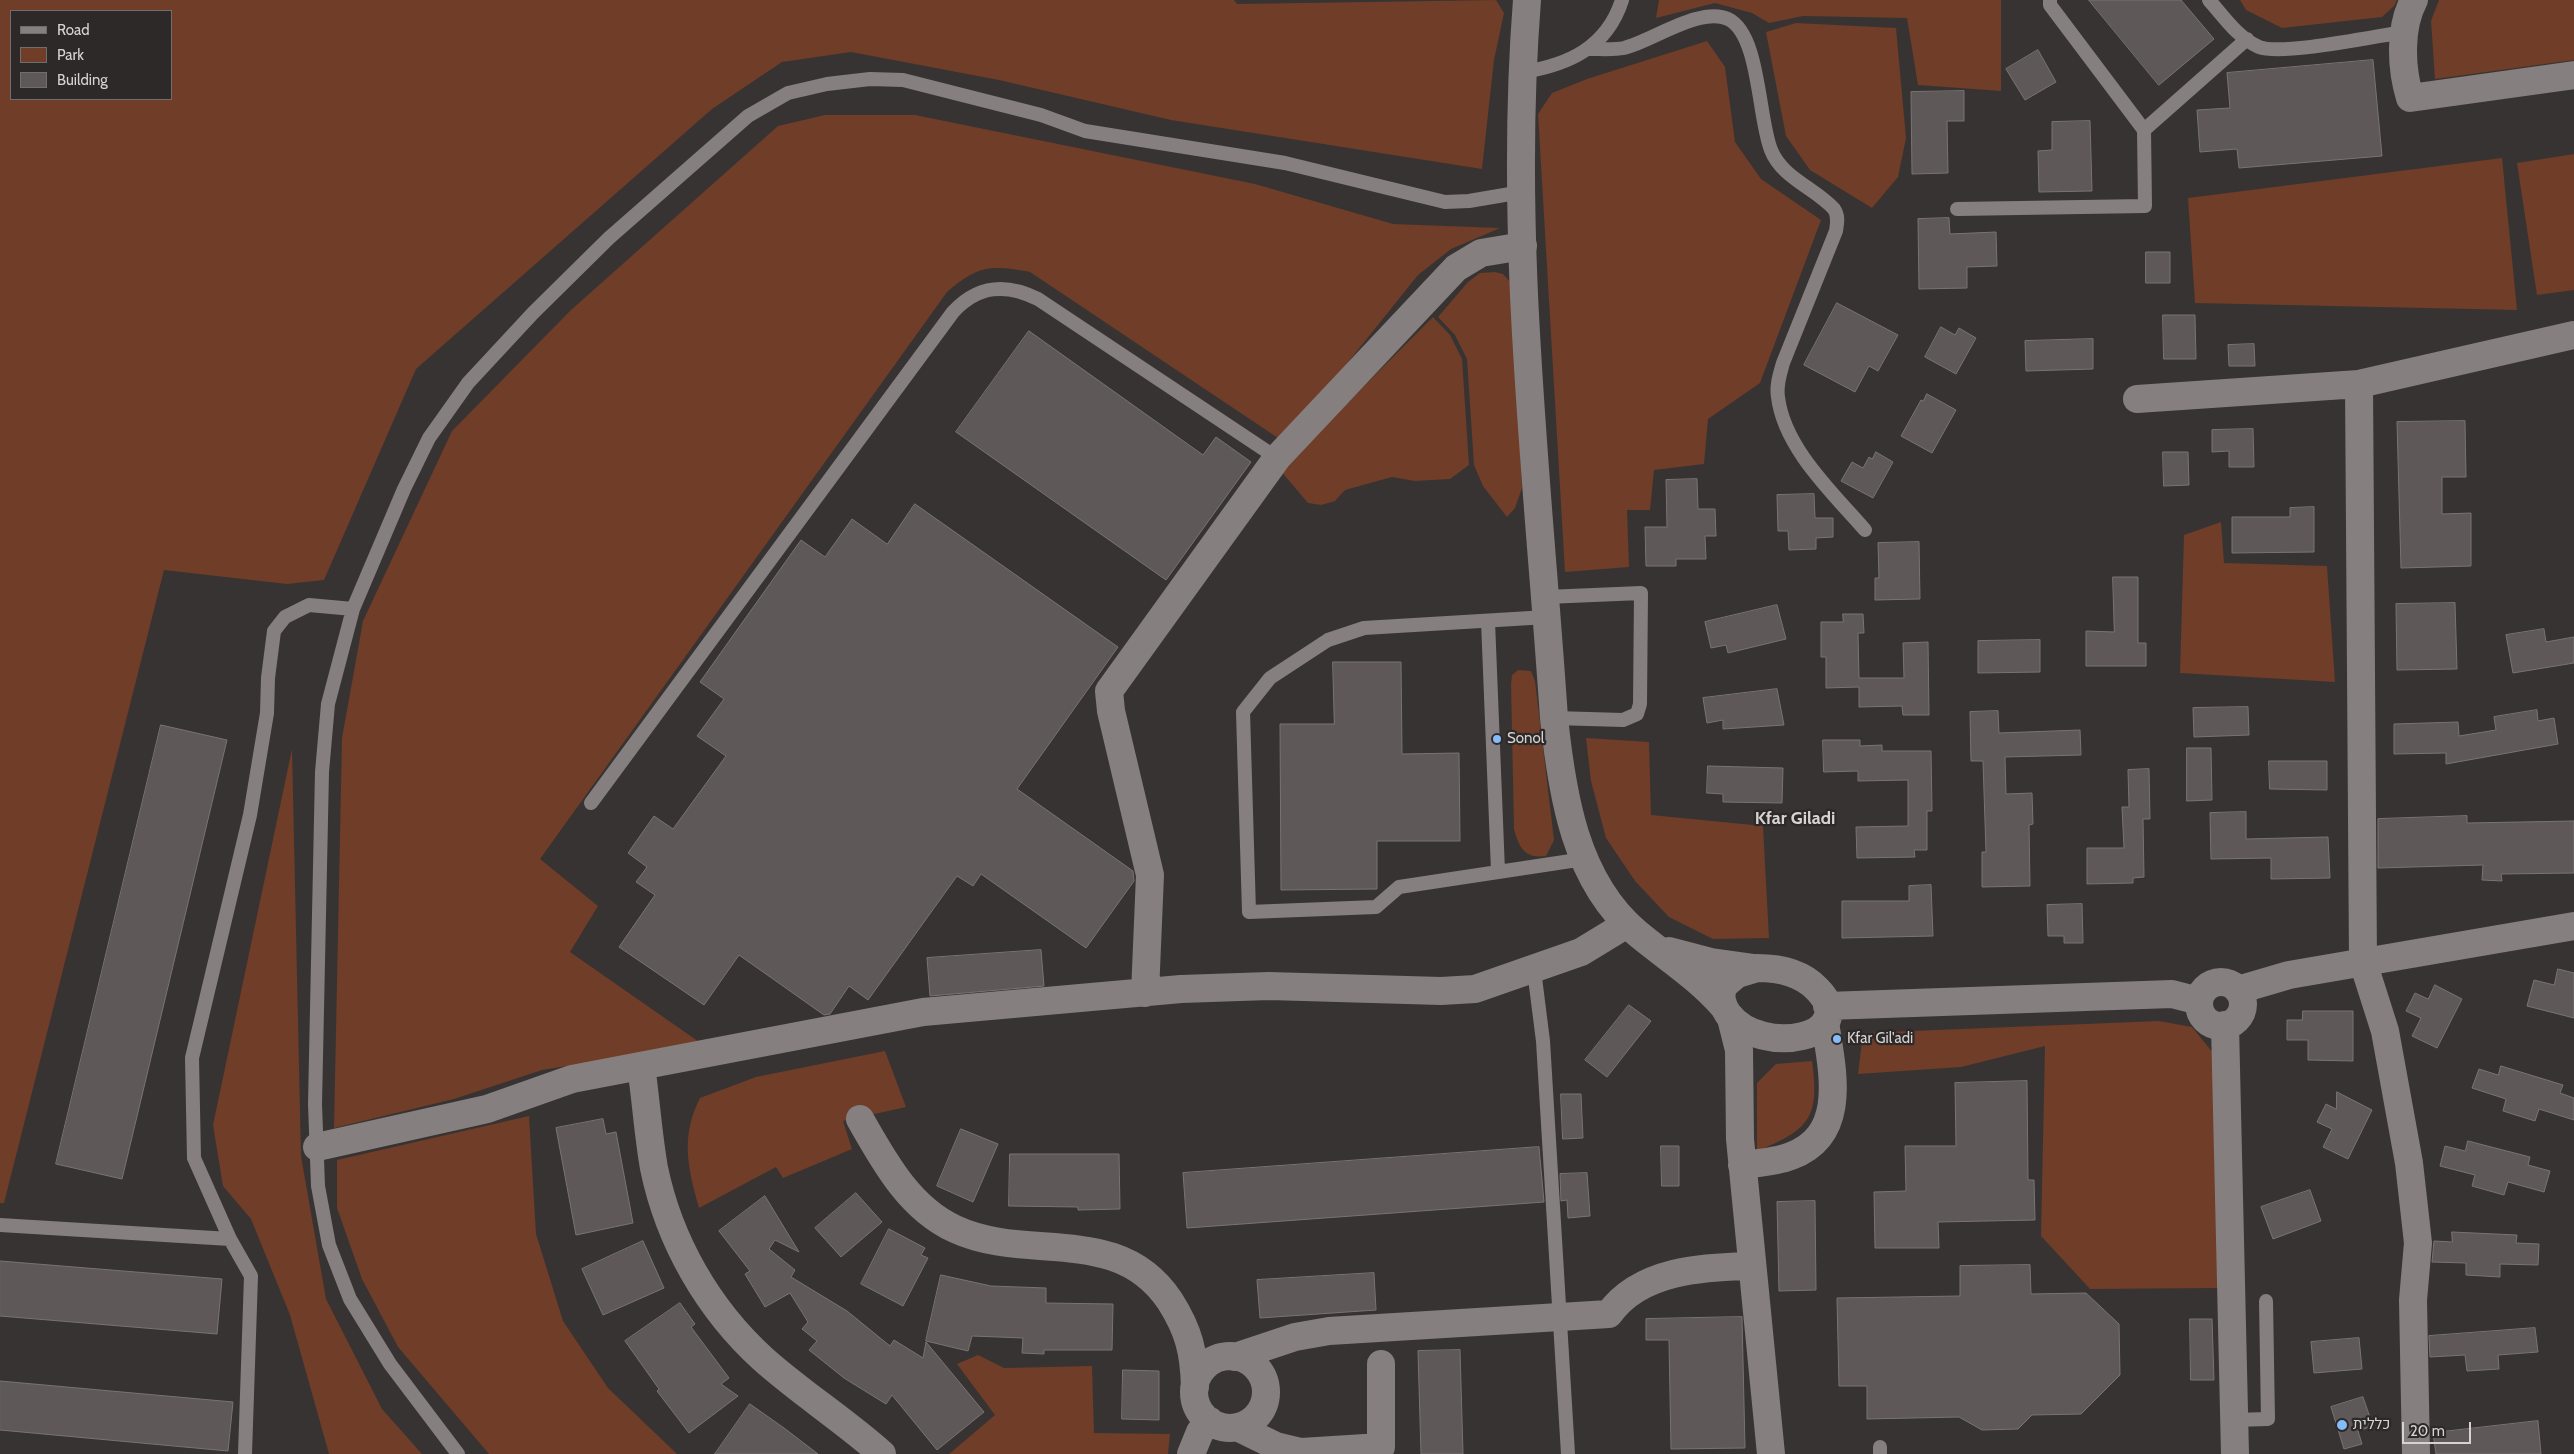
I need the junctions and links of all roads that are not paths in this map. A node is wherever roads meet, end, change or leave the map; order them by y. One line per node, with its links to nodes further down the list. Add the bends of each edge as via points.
1 (1527, 0): 9 (street)
2 (1622, 0): 8 (lane, via 1611,24)
3 (2050, 0): 11 (lane, via 2050,5)
4 (2209, 0): 7 (lane)
5 (2414, 0): 6 (street)
6 (2404, 32): 7 (lane, via 2287,50 2260,48); 10 (street, via 2405,82 2410,98)
7 (2246, 39): 11 (lane)
8 (1590, 49): 9 (lane, via 1565,63); 19 (lane, via 1622,48 1710,15 1729,19 1742,31 1749,45 1771,152 1796,180 1834,210 1838,220 1783,363 1778,380 1778,398 1792,441)
9 (1523, 72): 12 (street)
10 (2574, 75)
11 (2144, 130): 13 (lane, via 2145,206)
12 (1522, 192): 14 (street); 21 (lane, via 1445,202 1285,163 1085,131 1040,115 903,80 870,79 827,84 788,94 748,116 609,238 532,313 468,383 429,438)
13 (1957, 209)
14 (1522, 246): 18 (street, via 1481,253 1456,268); 20 (street)
15 (2574, 335): 16 (street)
16 (2358, 384): 17 (street); 30 (street)
17 (2137, 399)
18 (1277, 458): 24 (lane, via 1038,300 1007,288 982,290 953,312); 34 (street, via 1108,691 1150,875)
19 (1865, 530)
20 (1546, 607): 22 (lane); 23 (street); 23 (lane, via 1641,594 1640,704 1637,714 1623,720)
21 (353, 609): 43 (lane, via 328,704 322,772); 46 (lane, via 309,604 285,617 274,631 267,713 250,815 192,1058 194,1158)
22 (1488, 620): 26 (lane); 26 (lane, via 1364,628 1328,640 1270,678 1252,698 1243,712 1249,912 1376,907 1399,887)
23 (1554, 718): 25 (street, via 1566,800)
24 (591, 803)
25 (1584, 859): 26 (lane); 27 (street, via 1607,901)
26 (1498, 871)
27 (1627, 924): 29 (street); 32 (street, via 1581,952)
28 (2574, 926): 30 (street)
29 (1656, 946): 31 (street, via 1710,962); 36 (street, via 1694,976)
30 (2363, 962): 33 (street, via 2290,975); 68 (street, via 2387,1041 2409,1163 2418,1243 2413,1300)
31 (1765, 968): 36 (street, via 1743,971 1727,981 1722,990); 37 (street, via 1791,973 1806,980 1817,989)
32 (1534, 970): 34 (street, via 1467,990 1269,986); 49 (lane, via 1544,1041)
33 (2238, 990): 35 (street, via 2228,983 2213,983 2203,991); 38 (street, via 2242,1000 2240,1014)
34 (1145, 993): 40 (street, via 923,1012)
35 (2199, 1001): 37 (street, via 2172,994); 38 (street, via 2200,1011 2206,1020 2214,1025)
36 (1728, 1012): 39 (street, via 1758,1034); 41 (street, via 1739,1050)
37 (1826, 1014): 39 (street, via 1817,1030 1806,1036); 44 (street, via 1833,1091 1824,1130 1815,1142 1789,1157)
38 (2225, 1025): 56 (street)
39 (1783, 1039): 41 (street, via 1759,1051)
40 (641, 1066): 43 (street, via 572,1079 487,1109); 63 (street, via 654,1167 663,1202 674,1234 704,1290 762,1358)
41 (1739, 1083): 44 (street)
42 (860, 1119): 50 (street, via 904,1188 934,1217 976,1238 1002,1244 1095,1251 1128,1262 1165,1294)
43 (316, 1148): 62 (lane, via 318,1186 330,1245 350,1298 390,1364)
44 (1742, 1165): 47 (street)
45 (0, 1225): 46 (lane)
46 (230, 1239): 61 (lane, via 251,1276)
47 (1752, 1266): 49 (street, via 1675,1274 1634,1289 1609,1314); 66 (street)
48 (2266, 1301): 56 (lane, via 2268,1419)
49 (1561, 1316): 51 (street); 65 (lane)
50 (1185, 1328): 52 (street, via 1205,1344); 54 (street, via 1194,1357)
51 (1306, 1334): 52 (street); 55 (street, via 1277,1358 1268,1374)
52 (1233, 1356): 54 (street, via 1213,1360 1198,1376); 55 (street, via 1246,1360 1259,1370)
53 (1381, 1364): 60 (street, via 1382,1448)
54 (1195, 1387): 57 (street, via 1196,1404)
55 (1266, 1394): 58 (street, via 1256,1416); 59 (street, via 1267,1411 1281,1432 1299,1444)
56 (2234, 1420): 67 (street)
57 (1210, 1421): 58 (street, via 1219,1426); 64 (street, via 1200,1432)
58 (1237, 1427): 59 (street, via 1284,1448 1301,1452)
59 (1320, 1451): 60 (street)
60 (1356, 1452)
61 (245, 1454)
62 (458, 1454)
63 (882, 1454)
64 (1191, 1454)
65 (1568, 1454)
66 (1771, 1454)
67 (2235, 1454)
68 (2416, 1454)

